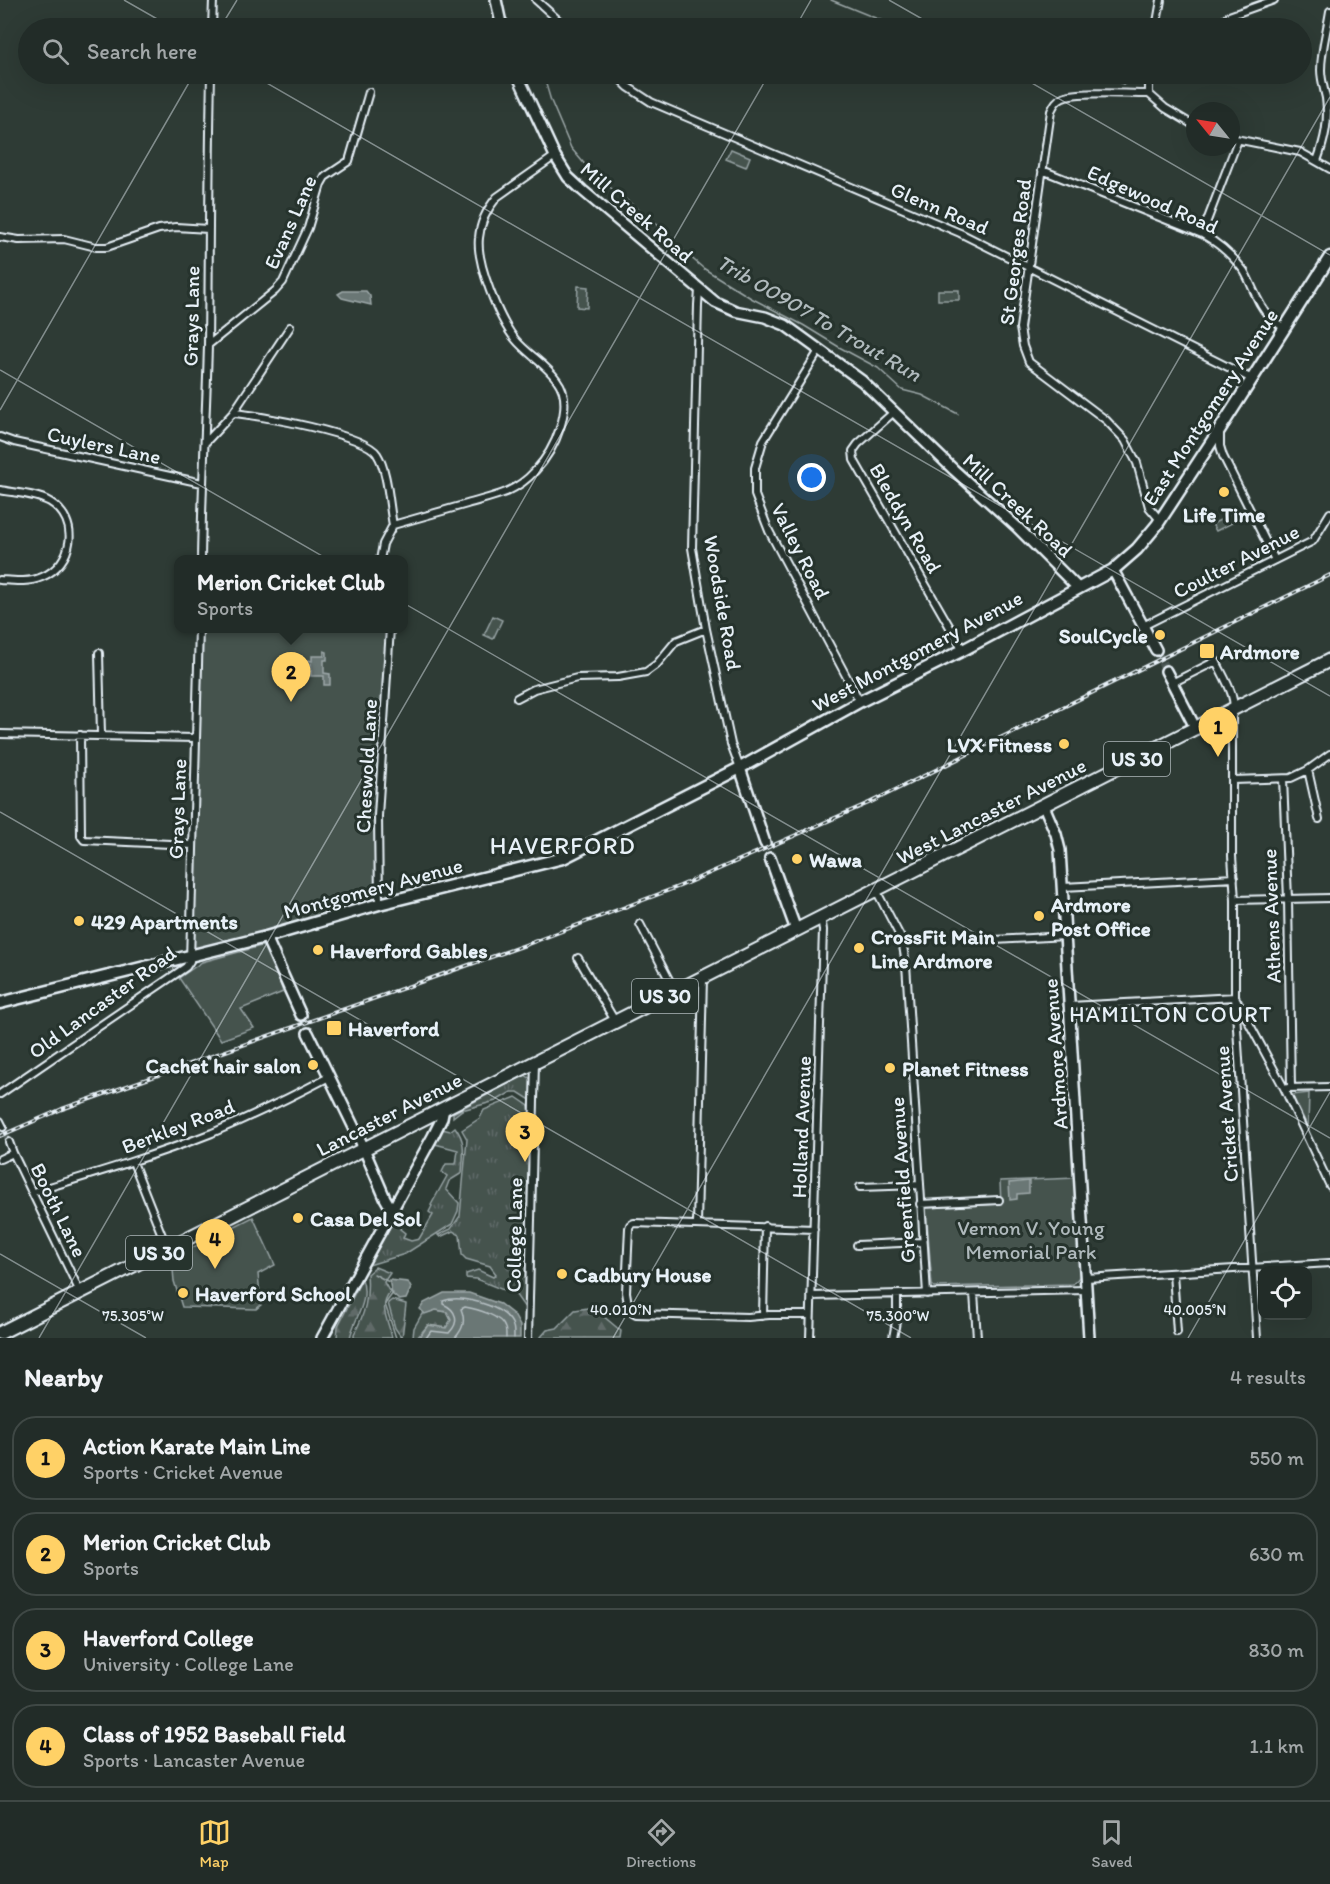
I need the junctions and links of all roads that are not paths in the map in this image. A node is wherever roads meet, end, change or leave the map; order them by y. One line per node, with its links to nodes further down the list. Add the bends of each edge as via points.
1 (213, 0): 6 (street)
2 (536, 0): 7 (street)
3 (1161, 0): 8 (street)
4 (1274, 0): 9 (street)
5 (1330, 10): 20 (street, via 1321,72 1328,125)
6 (212, 18)
7 (556, 18)
8 (1158, 18)
9 (1226, 18)
10 (212, 84): 23 (street, Grays Lane)
11 (522, 84): 18 (street, Mill Creek Road)
12 (625, 84): 27 (street, Glenn Road, via 651,102 960,233)
13 (1149, 84): 15 (street)
14 (369, 92): 31 (street, Evans Lane, via 349,160 321,184 308,228 283,282)
15 (1149, 94): 16 (street); 22 (street, St Georges Road, via 1076,95 1055,102)
16 (1186, 120)
17 (1240, 140): 20 (street, via 1300,152)
18 (555, 156): 28 (street, Mill Creek Road, via 568,177); 45 (street, via 497,197 483,221 478,249 507,329 563,391 564,412 551,449 535,471 506,492)
19 (1228, 156): 24 (street)
20 (1317, 161): 21 (street)
21 (1330, 169)
22 (1042, 170): 24 (street, Edgewood Road); 27 (street, St Georges Road)
23 (208, 229): 25 (street, via 159,229 107,247 64,239); 31 (street, Grays Lane)
24 (1202, 234): 30 (street, Edgewood Road, via 1235,260 1261,305)
25 (0, 237)
26 (1330, 257): 30 (main road, East Montgomery Avenue)
27 (1029, 268): 33 (street, Glenn Road); 44 (street, St Georges Road, via 1020,328 1029,362 1106,420 1125,440 1137,463 1149,507)
28 (699, 290): 32 (street, Mill Creek Road, via 735,311 785,325); 53 (street, Woodside Road, via 692,548)
29 (290, 327): 35 (street)
30 (1284, 328): 33 (main road, East Montgomery Avenue)
31 (208, 345): 38 (street, Grays Lane)
32 (820, 349): 34 (street, Mill Creek Road); 63 (street, Valley Road, via 763,441 755,468 755,495)
33 (1252, 379): 36 (main road, East Montgomery Avenue)
34 (895, 411): 51 (street, Mill Creek Road); 56 (street, Bleddyn Road, via 858,444 854,460)
35 (233, 412): 38 (street); 45 (street, via 354,439 376,451 383,466)
36 (1220, 429): 39 (main road, East Montgomery Avenue); 40 (street)
37 (0, 437): 41 (street, Cuylers Lane)
38 (205, 443): 41 (street, Grays Lane)
39 (1203, 454): 40 (street, via 1215,451); 44 (main road, East Montgomery Avenue)
40 (1223, 456): 48 (street)
41 (202, 483): 46 (street, Grays Lane)
42 (0, 490): 50 (street, via 54,505 67,522 70,539 66,557 53,572 36,580)
43 (1330, 513): 48 (street, Coulter Avenue, via 1313,542)
44 (1160, 520): 49 (main road, East Montgomery Avenue, via 1137,549)
45 (393, 525): 47 (street)
46 (201, 555)
47 (381, 555)
48 (1275, 560): 52 (street, Coulter Avenue)
49 (1113, 570): 51 (main road, West Montgomery Avenue); 52 (street)
50 (0, 579)
51 (1078, 588): 56 (main road, West Montgomery Avenue)
52 (1143, 626): 57 (street)
53 (706, 629): 62 (street, via 676,641 646,672 577,678 534,689); 71 (street, Woodside Road, via 731,744)
54 (199, 633): 69 (street, Grays Lane)
55 (390, 633): 86 (street, Cheswold Lane, via 378,816)
56 (963, 650): 63 (main road, West Montgomery Avenue)
57 (1156, 650)
58 (99, 653): 68 (street)
59 (1330, 660): 64 (highway, US 30)
60 (1166, 672): 61 (street)
61 (1172, 683): 64 (street, via 1216,661); 65 (street)
62 (517, 698)
63 (860, 702): 71 (main road, West Montgomery Avenue)
64 (1235, 709): 65 (highway, West Lancaster Avenue / US 30); 74 (street, Cricket Avenue)
65 (1196, 729): 75 (highway, West Lancaster Avenue / US 30)
66 (0, 734): 67 (street)
67 (80, 735): 68 (street); 78 (street, via 84,840)
68 (101, 735): 69 (street)
69 (195, 738): 78 (street, Grays Lane)
70 (1330, 754): 72 (street)
71 (740, 768): 77 (street, Woodside Road); 86 (main road, Montgomery Avenue, via 564,858)
72 (1308, 770): 73 (street); 76 (street)
73 (1283, 778): 74 (street); 84 (street, Athens Avenue)
74 (1233, 780): 80 (street, Cricket Avenue)
75 (1044, 806): 81 (street, Ardmore Avenue, via 1057,839); 82 (highway, West Lancaster Avenue / US 30)
76 (1318, 819)
77 (765, 843)
78 (192, 845): 93 (street, Grays Lane)
79 (770, 858): 89 (street)
80 (1234, 878): 81 (street); 85 (street, Cricket Avenue)
81 (1063, 887): 90 (street, Ardmore Avenue)
82 (876, 890): 87 (highway, West Lancaster Avenue / US 30); 114 (street, Greenfield Avenue, via 902,940 906,964)
83 (1330, 898): 84 (street)
84 (1288, 899): 85 (street); 106 (street, Athens Avenue)
85 (1235, 900): 97 (street, Cricket Avenue)
86 (379, 904): 91 (main road, Montgomery Avenue)
87 (821, 917): 89 (highway, West Lancaster Avenue / US 30); 123 (street, Holland Avenue)
88 (640, 924): 96 (street)
89 (796, 930): 95 (highway, Lancaster Avenue / US 30)
90 (1065, 936): 92 (street); 99 (street, Ardmore Avenue)
91 (266, 937): 93 (main road, Montgomery Avenue); 100 (street)
92 (995, 940)
93 (191, 955): 98 (main road, Montgomery Avenue); 107 (street, Old Lancaster Road, via 186,967)
94 (578, 958): 101 (street)
95 (703, 977): 96 (highway, Lancaster Avenue / US 30); 121 (street)
96 (675, 991): 101 (highway, Lancaster Avenue / US 30)
97 (1235, 997): 99 (street); 106 (street); 128 (street, Cricket Avenue)
98 (0, 1003)
99 (1070, 1006): 130 (street, Ardmore Avenue)
100 (301, 1016)
101 (615, 1022): 103 (highway, Lancaster Avenue / US 30)
102 (308, 1033): 104 (street)
103 (535, 1062): 108 (highway, Lancaster Avenue / US 30); 142 (street, College Lane)
104 (329, 1077): 110 (street); 113 (street, Berkley Road, via 212,1133)
105 (1330, 1087): 106 (street)
106 (1288, 1088): 115 (street)
107 (0, 1094)
108 (444, 1108): 110 (highway, Lancaster Avenue / US 30); 120 (street)
109 (9, 1142): 111 (street, Booth Lane)
110 (364, 1149): 120 (street); 126 (highway, Lancaster Avenue / US 30)
111 (13, 1153): 112 (street); 117 (street, Booth Lane)
112 (0, 1159)
113 (133, 1162): 117 (street, Berkley Road); 126 (street)
114 (919, 1185): 116 (street); 119 (street, Greenfield Avenue)
115 (1330, 1186)
116 (860, 1187)
117 (33, 1192): 132 (street, Booth Lane)
118 (999, 1200): 119 (street)
119 (920, 1204): 124 (street, Greenfield Avenue)
120 (392, 1210): 141 (street)
121 (695, 1224): 122 (street); 137 (street, via 632,1224 626,1292 629,1310 658,1315)
122 (765, 1226): 123 (street); 137 (street)
123 (814, 1229): 136 (street, Holland Avenue)
124 (922, 1242): 125 (street); 135 (street, Greenfield Avenue)
125 (857, 1245)
126 (168, 1248): 132 (highway, Lancaster Avenue / US 30)
127 (1330, 1263): 128 (street)
128 (1252, 1267): 129 (street); 147 (street, Cricket Avenue)
129 (1173, 1273): 130 (street); 139 (street)
130 (1086, 1278): 131 (street, Ardmore Avenue)
131 (1086, 1290): 133 (street); 146 (street, Ardmore Avenue)
132 (80, 1292): 140 (highway, Lancaster Avenue / US 30)
133 (974, 1293): 135 (street); 145 (street)
134 (897, 1294): 135 (street); 136 (street); 144 (street)
135 (927, 1294)
136 (811, 1296): 138 (street, Holland Avenue)
137 (763, 1316): 138 (street)
138 (810, 1316): 143 (street, Holland Avenue)
139 (1177, 1332)
140 (0, 1333)
141 (322, 1338)
142 (528, 1338)
143 (810, 1338)
144 (893, 1338)
145 (977, 1338)
146 (1089, 1338)
147 (1257, 1338)

